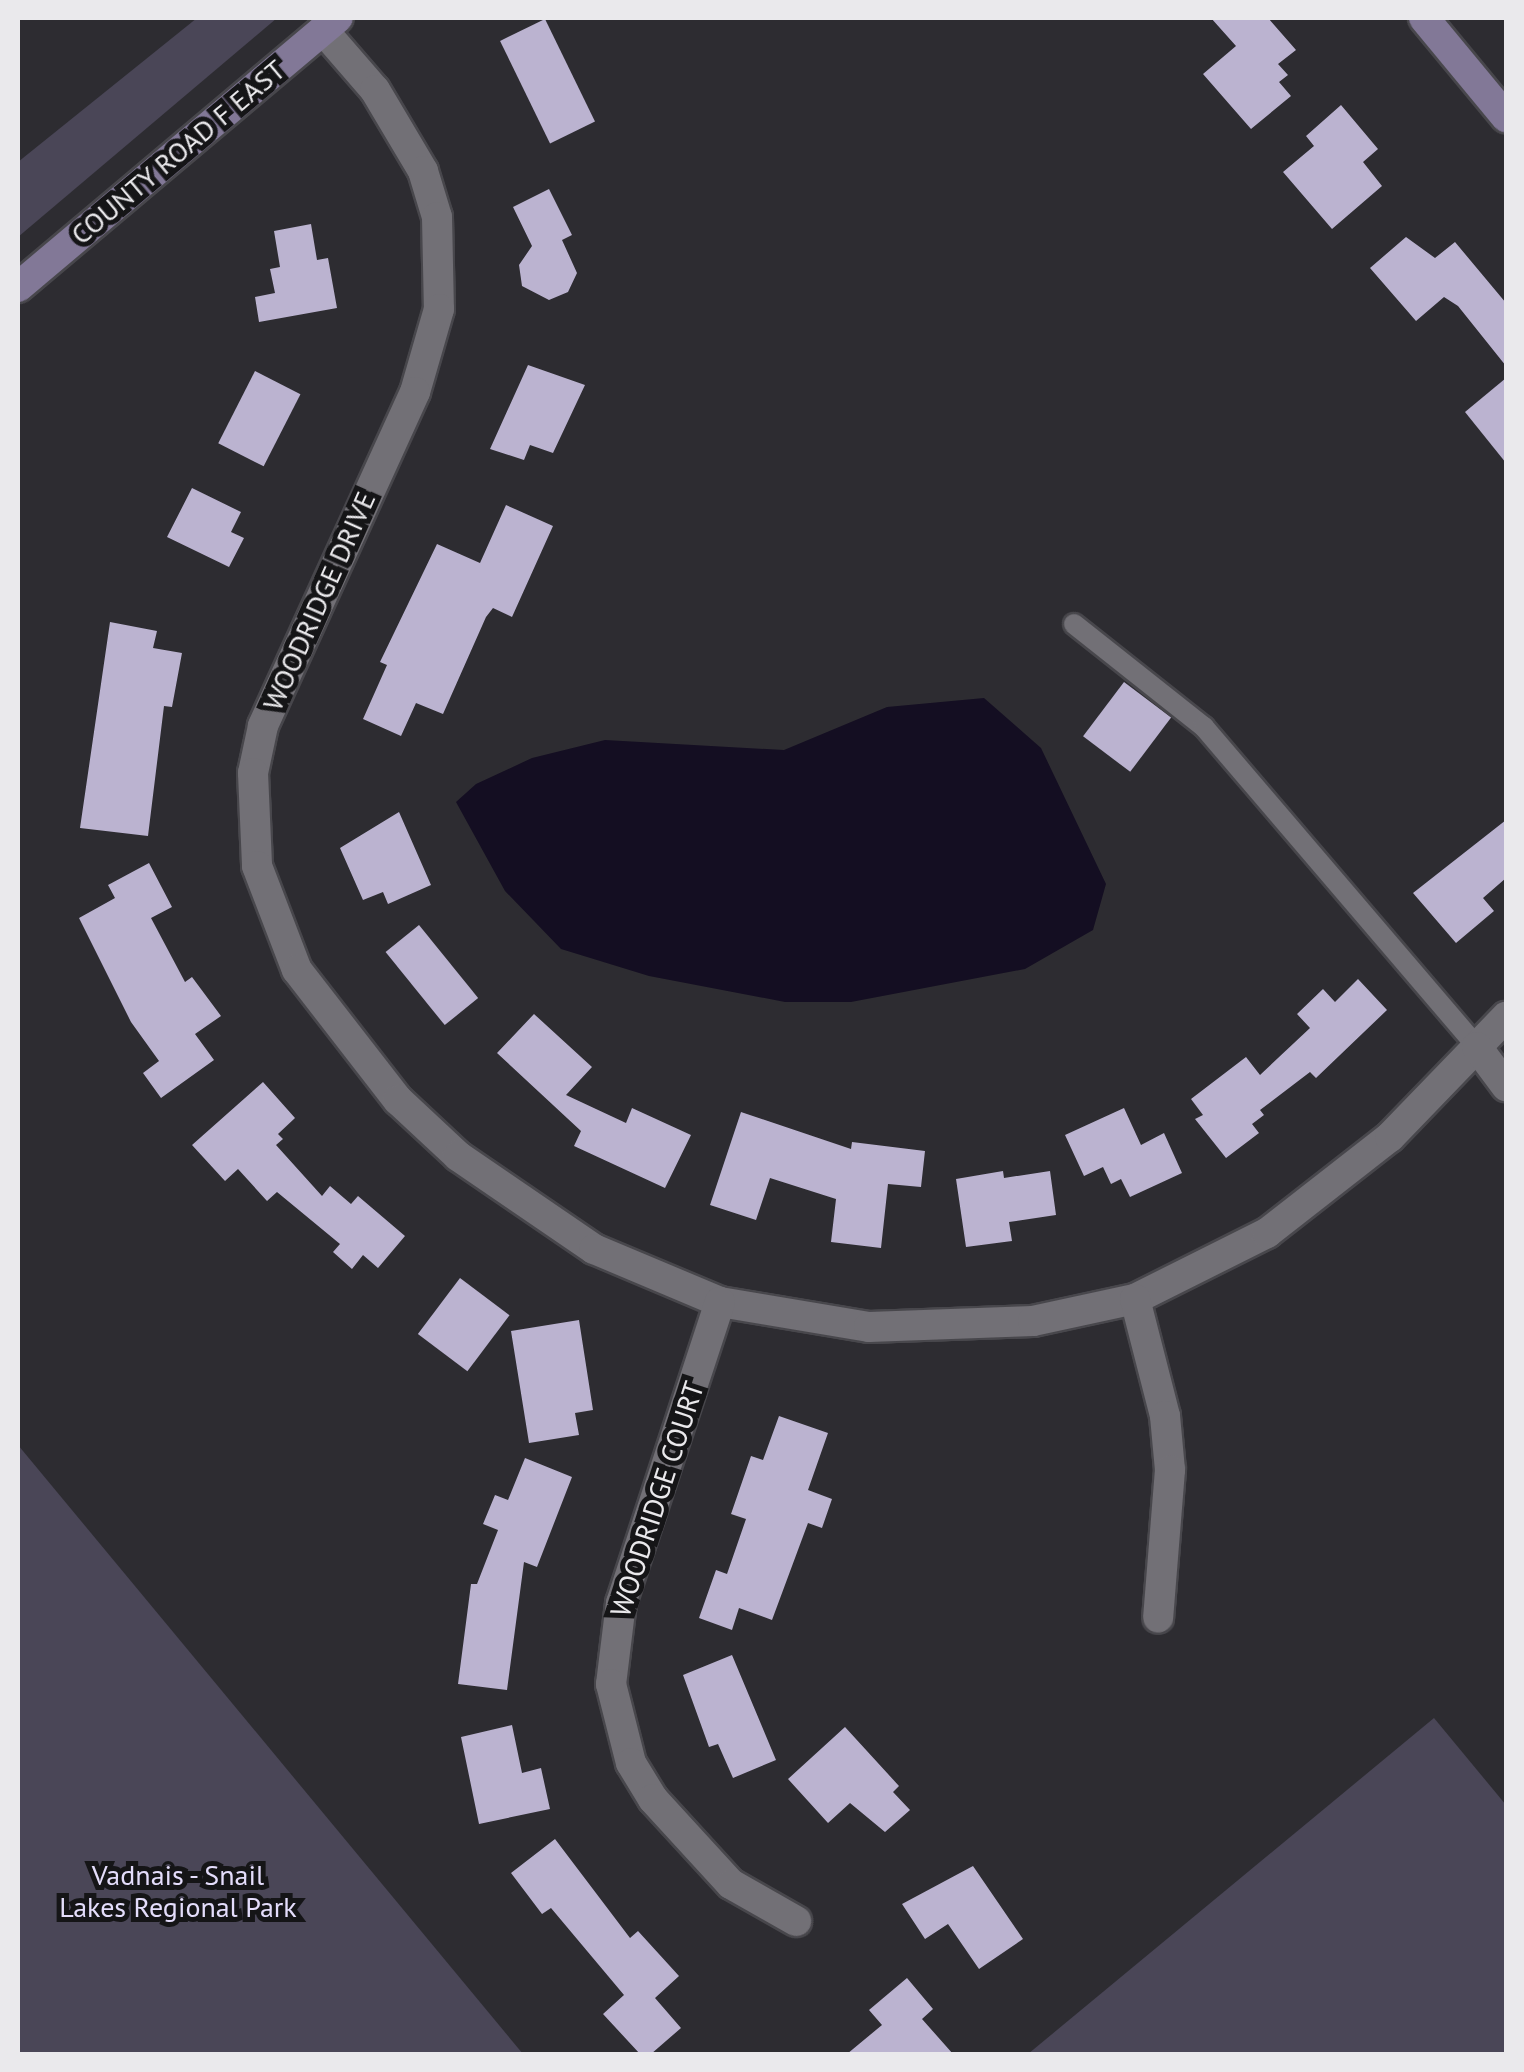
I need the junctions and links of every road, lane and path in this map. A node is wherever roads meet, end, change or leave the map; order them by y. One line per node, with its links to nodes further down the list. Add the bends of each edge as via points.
1 (1424, 18): 3 (street)
2 (330, 24): 4 (street, COUNTY ROAD F EAST); 10 (street, WOODRIDGE DRIVE, via 424,171 437,218 439,310 414,392 263,726 252,823 268,910 297,970 344,1038 458,1156 594,1248)
3 (1506, 116)
4 (18, 287)
5 (1074, 624): 7 (lane, via 1204,727)
6 (1506, 1017): 7 (street, WOODRIDGE DRIVE)
7 (1478, 1047): 8 (street); 9 (street, WOODRIDGE DRIVE, via 1328,1190 1267,1233)
8 (1506, 1086)
9 (1135, 1299): 10 (street, WOODRIDGE DRIVE, via 1033,1321 952,1328 869,1327); 11 (street, via 1165,1416 1170,1470)
10 (720, 1302): 12 (street, WOODRIDGE COURT, via 622,1603 611,1684 631,1763 653,1798 731,1884)
11 (1158, 1618)
12 (796, 1921)

